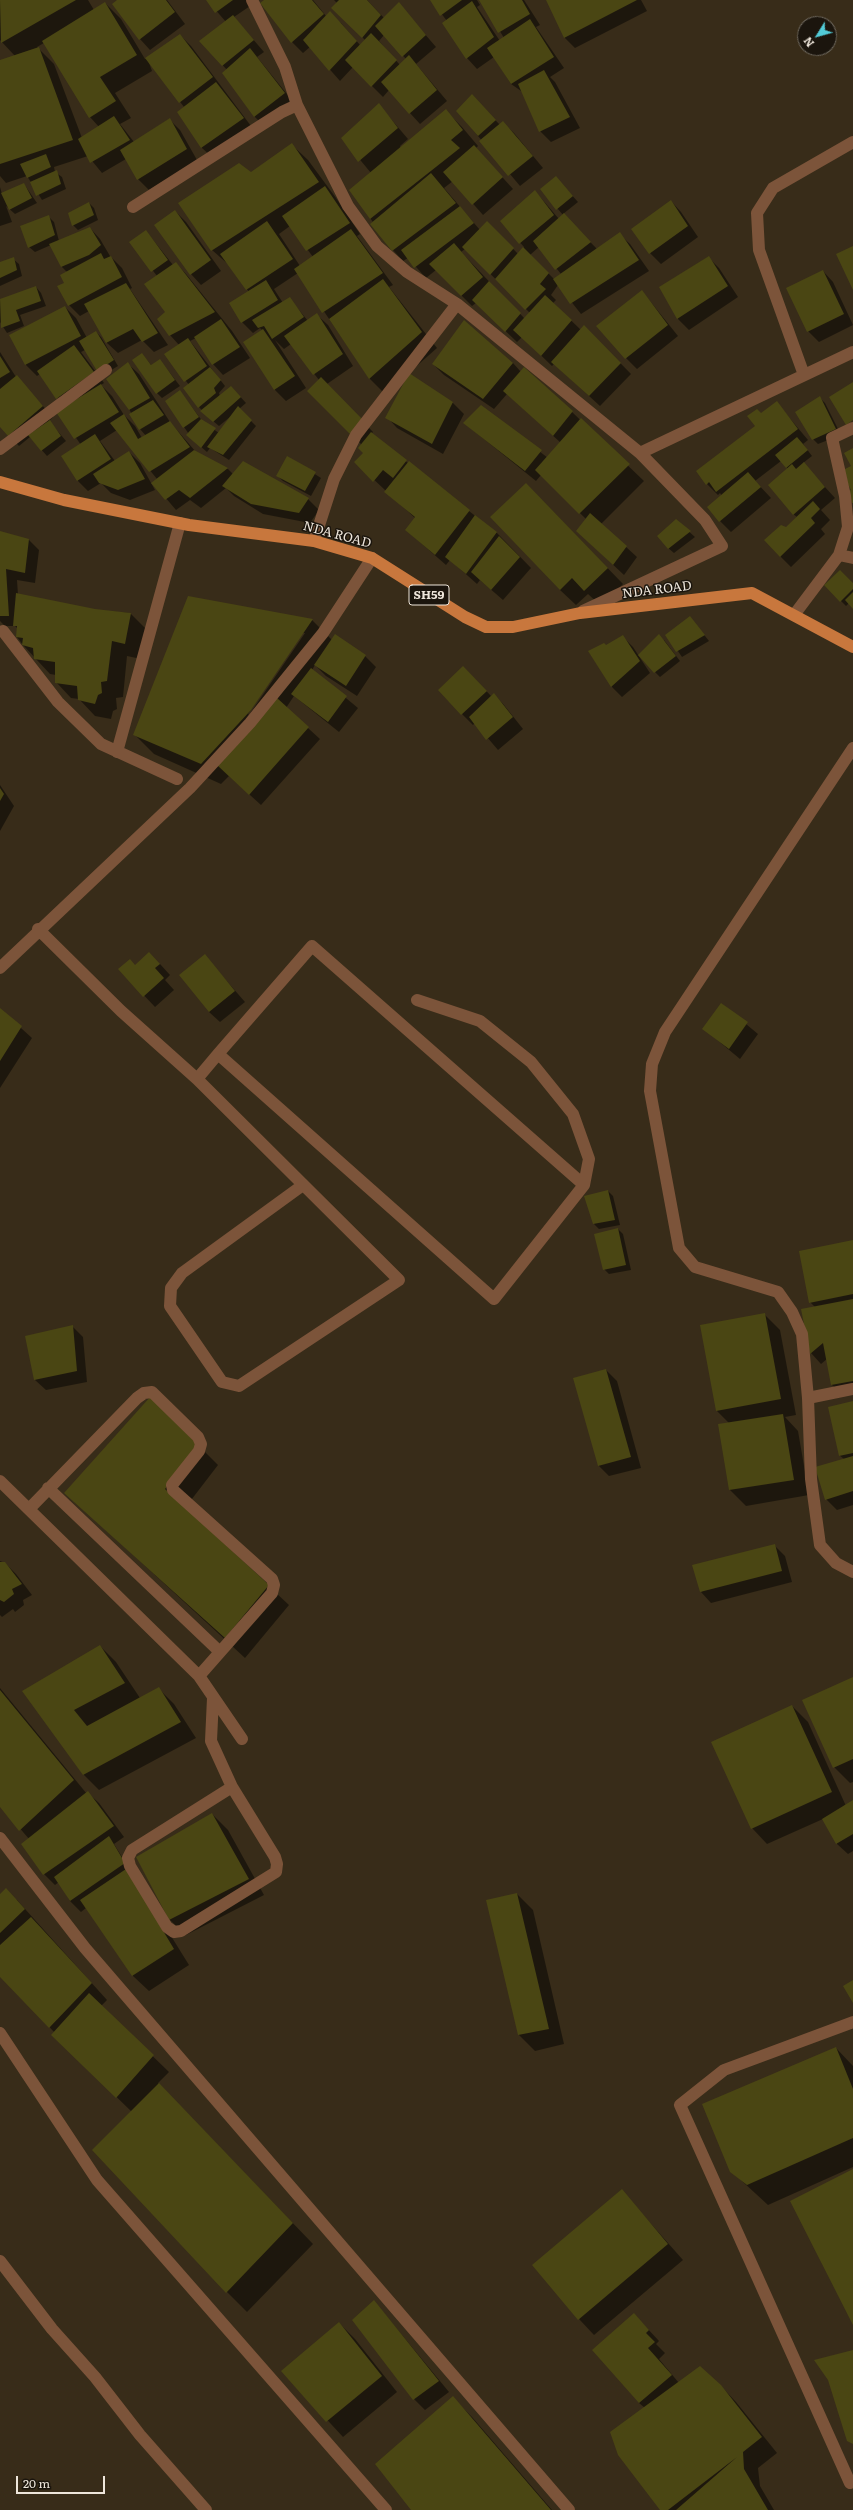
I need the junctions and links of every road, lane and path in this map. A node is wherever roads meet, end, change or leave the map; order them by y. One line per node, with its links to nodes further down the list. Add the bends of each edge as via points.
1 (252, 0): 2 (street, via 285,66)
2 (297, 105): 4 (street, via 282,112); 5 (street, via 348,206 377,246 407,272)
3 (853, 142): 8 (street, via 773,188 757,213 759,250)
4 (133, 208)
5 (457, 304): 11 (street); 15 (street, via 356,435 334,479)
6 (853, 352): 8 (street)
7 (106, 370): 10 (street)
8 (804, 375): 11 (street)
9 (853, 428): 13 (street, via 832,438)
10 (0, 449)
11 (640, 453): 19 (street, via 705,520 722,546)
12 (0, 482): 14 (main road, NDA ROAD / SH59, via 64,500)
13 (850, 510): 16 (street, via 848,527)
14 (180, 523): 15 (main road, NDA ROAD / SH59); 24 (street)
15 (314, 541): 17 (main road, NDA ROAD / SH59)
16 (839, 555): 18 (street); 20 (street)
17 (372, 558): 19 (main road, NDA ROAD / SH59, via 465,618 486,626 513,627); 26 (street, via 323,633 250,723 184,794 94,880)
18 (853, 558)
19 (580, 613): 20 (main road, NDA ROAD / SH59, via 752,592)
20 (794, 615): 22 (main road, NDA ROAD / SH59)
21 (3, 631): 24 (street, via 58,702 101,744)
22 (853, 647)
23 (853, 748): 34 (street, via 665,1032 652,1064 650,1091 679,1248 695,1267 778,1292 792,1312 802,1334)
24 (117, 752): 25 (street)
25 (177, 779)
26 (38, 929): 27 (street); 30 (street)
27 (0, 968)
28 (417, 1000): 32 (street, via 480,1021 531,1062 573,1114 589,1159)
29 (218, 1054): 30 (street); 32 (street, via 312,946); 32 (street, via 494,1299)
30 (196, 1079): 31 (street)
31 (303, 1185): 31 (street, via 399,1280 239,1386 222,1382 170,1306 171,1288 182,1273)
32 (584, 1185)
33 (853, 1389): 34 (street)
34 (808, 1398): 38 (street, via 811,1479 820,1545 836,1563)
35 (0, 1481): 37 (street)
36 (48, 1488): 37 (street); 39 (street); 39 (street, via 137,1398 144,1393 152,1392 198,1437 201,1444 200,1451 172,1485 173,1490 272,1579 274,1585 272,1593)
37 (28, 1509): 40 (street)
38 (853, 1572)
39 (220, 1652): 40 (street)
40 (199, 1676): 41 (street)
41 (213, 1698): 42 (street); 43 (street, via 211,1741)
42 (242, 1739)
43 (232, 1787): 43 (street, via 275,1857 276,1872 181,1931 174,1932 167,1927 130,1866 128,1858 132,1850)
44 (0, 1838): 51 (street, via 85,1948)
45 (853, 2022): 48 (street, via 724,2070 680,2104 850,2483)
46 (0, 2033): 50 (street, via 97,2180)
47 (0, 2260): 49 (street, via 52,2329 95,2377 140,2436)
48 (853, 2482)
49 (206, 2510)
50 (386, 2510)
51 (569, 2510)

